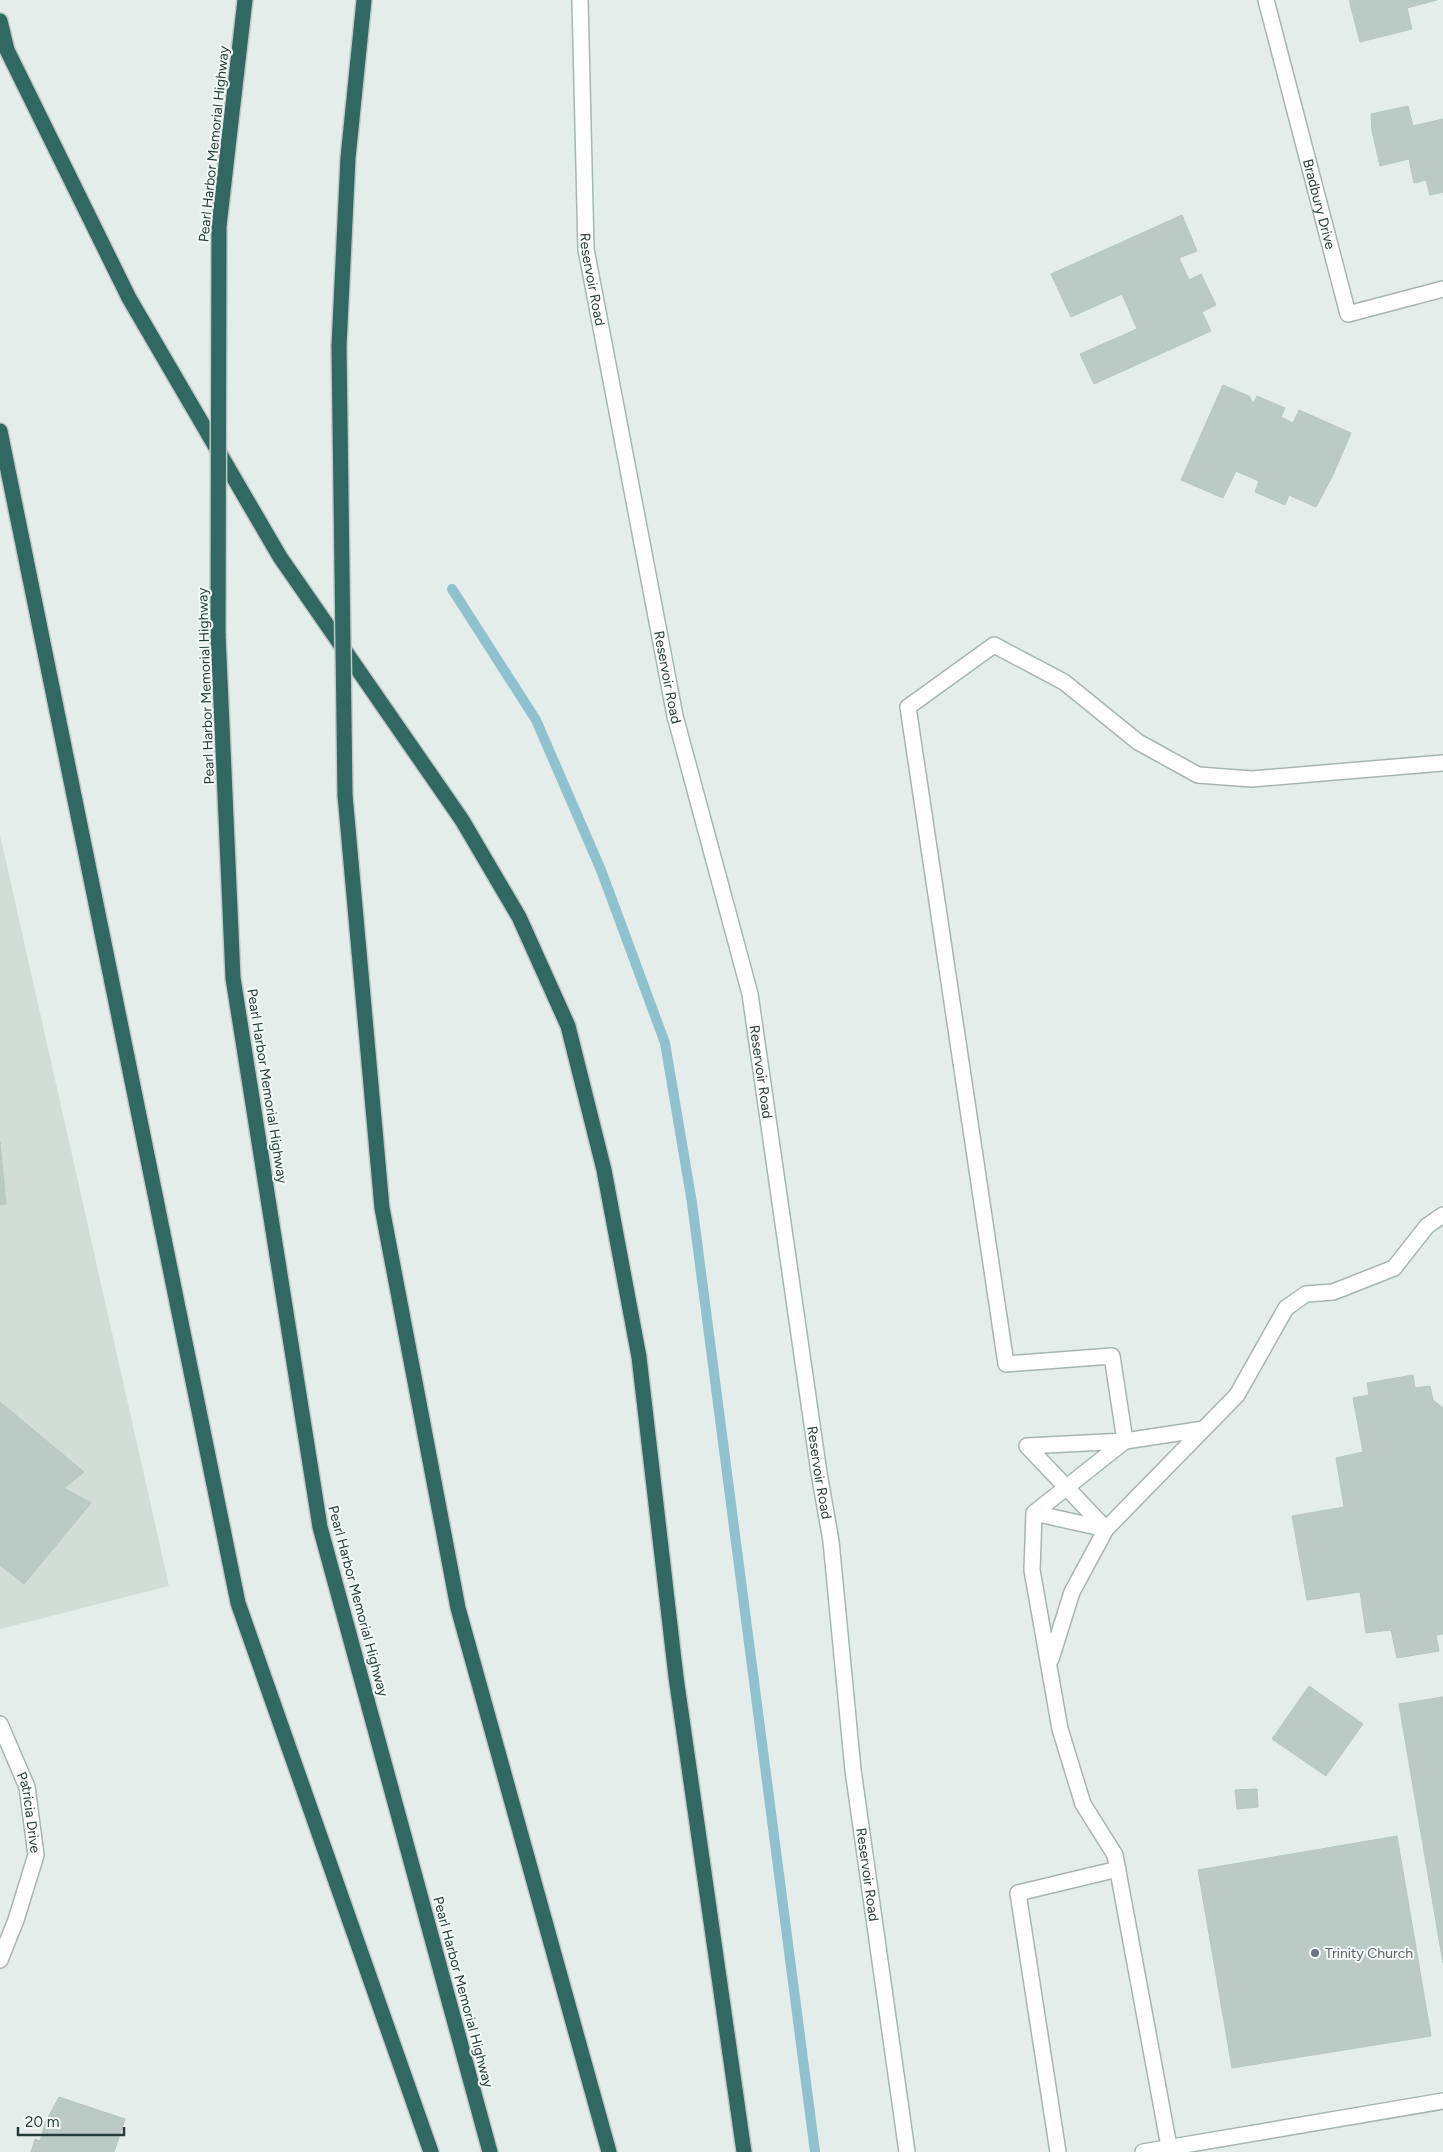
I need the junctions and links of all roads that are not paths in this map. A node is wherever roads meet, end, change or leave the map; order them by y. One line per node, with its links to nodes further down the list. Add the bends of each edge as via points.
1 (246, 0): 22 (highway, Pearl Harbor Memorial Highway, bridge, via 219,226 218,634 234,978 320,1528)
2 (364, 0): 23 (highway, bridge, via 348,158 339,346 345,795 382,1208 458,1608)
3 (580, 0): 25 (street, Reservoir Road, via 586,249 675,716 750,994 817,1464 831,1541 853,1770)
4 (1266, 0): 6 (street, Bradbury Drive, via 1348,314)
5 (0, 21): 24 (highway, via 7,50 129,298 280,557 462,820 518,916 568,1026 604,1170 639,1357 676,1678)
6 (1443, 288)
7 (0, 431): 21 (highway, via 238,1603)
8 (1443, 763): 11 (street, via 1252,779 1198,775 1138,742 1064,682 994,645 908,707 1006,1364 1112,1356)
9 (1443, 1214): 10 (street, via 1427,1226 1394,1268 1333,1292 1306,1294 1286,1308 1237,1395)
10 (1204, 1429): 11 (street); 14 (street)
11 (1125, 1441): 12 (street); 12 (street, via 1027,1446)
12 (1066, 1487): 13 (street); 14 (street)
13 (1034, 1513): 14 (street); 15 (street, via 1032,1570)
14 (1106, 1529): 15 (street, via 1072,1592)
15 (1050, 1663): 17 (street, via 1060,1729 1083,1804 1115,1855)
16 (0, 1724): 18 (street, Patricia Drive, via 27,1787 36,1856)
17 (1118, 1869): 20 (street); 26 (street, via 1018,1893)
18 (0, 1960)
19 (1443, 2102): 20 (street)
20 (1169, 2150): 27 (street)
21 (431, 2152)
22 (490, 2152)
23 (609, 2152)
24 (744, 2152)
25 (907, 2152)
26 (1058, 2152)
27 (1142, 2152)

